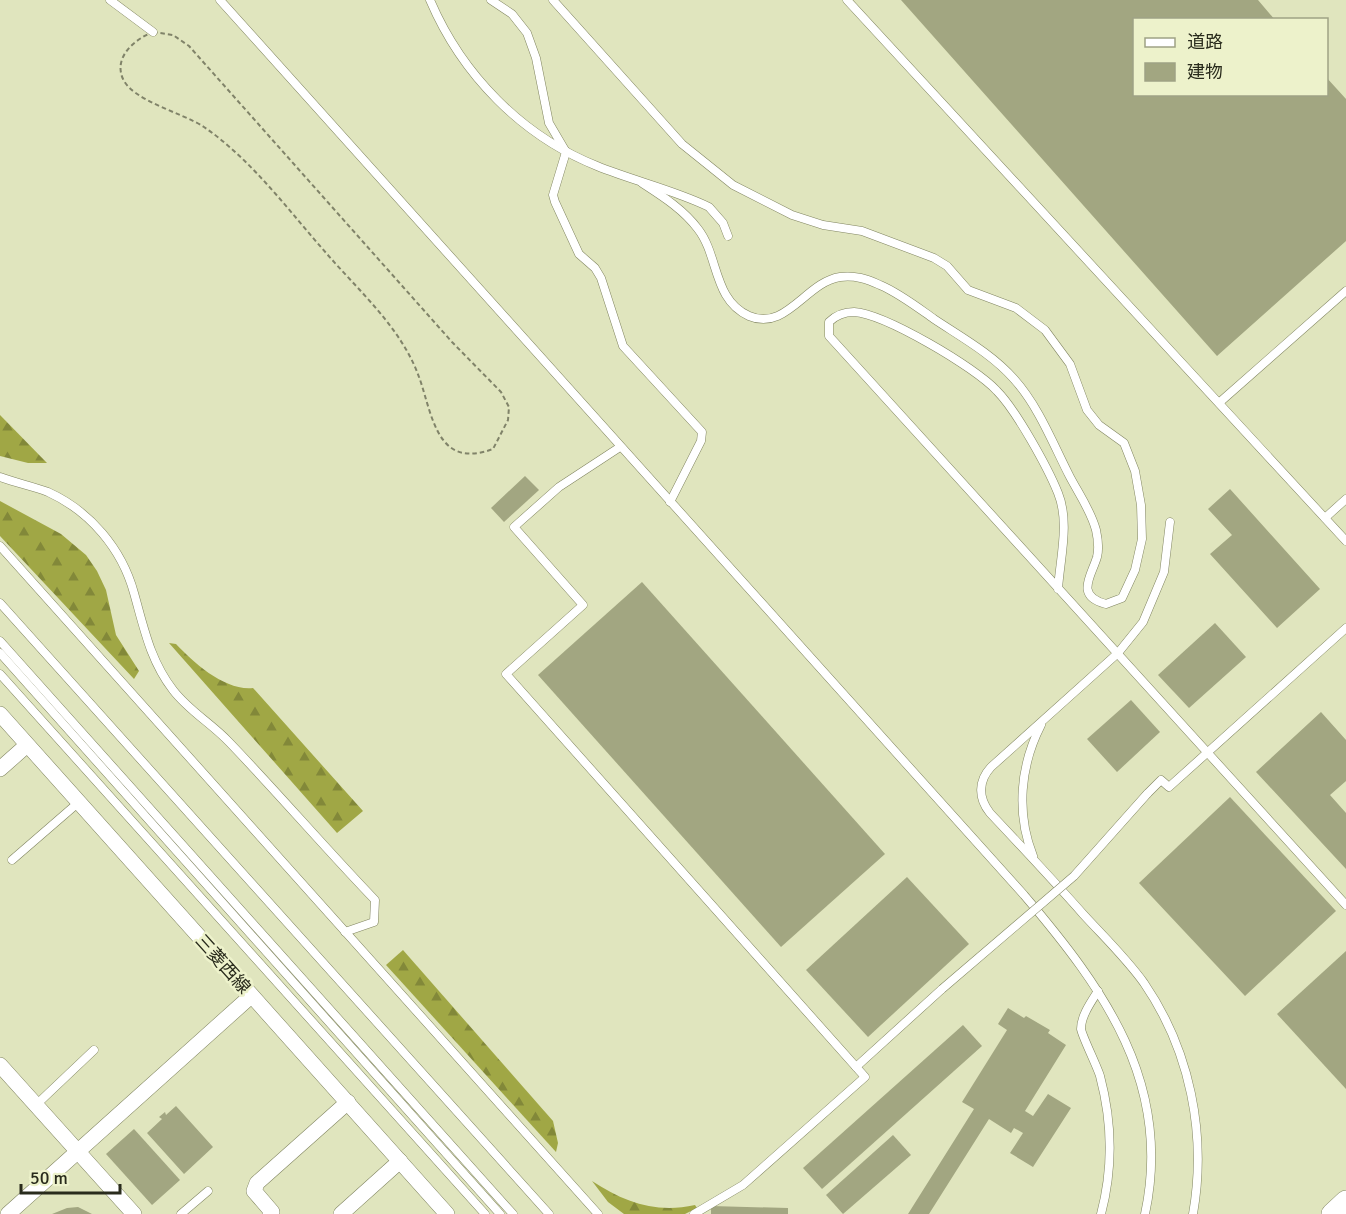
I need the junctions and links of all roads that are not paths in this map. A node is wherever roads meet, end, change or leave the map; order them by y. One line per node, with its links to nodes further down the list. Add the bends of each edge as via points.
1 (110, 0): 7 (lane)
2 (220, 0): 13 (lane)
3 (430, 0): 8 (lane, via 452,44 484,86 522,122)
4 (491, 0): 8 (lane, via 512,14 527,33 549,123)
5 (553, 0): 9 (lane, via 682,144 733,185 792,215 862,231 934,258 947,266 968,290 1016,308 1045,330 1070,364 1087,410 1099,425 1124,443 1135,471 1142,512 1141,546 1122,598 1106,604 1089,593 1087,578 1098,549 1091,515 1032,403 997,363 891,290 857,277 832,279 807,293 780,316 765,320 752,317 729,301 699,230 684,213)
6 (847, 0): 12 (lane)
7 (153, 32)
8 (566, 152): 9 (lane); 16 (lane, via 553,195 569,235 600,278 623,346 702,432)
9 (642, 183): 10 (lane, via 709,207)
10 (728, 236)
11 (1346, 291): 12 (lane)
12 (1220, 402): 17 (lane)
13 (620, 447): 16 (lane); 42 (lane, via 559,487 514,527 583,605 506,674)
14 (0, 477): 37 (lane, via 67,503 111,545 130,582 150,649 174,692 230,743 375,900 374,922)
15 (1346, 499): 17 (lane)
16 (670, 502): 38 (lane, via 1024,895)
17 (1325, 518): 19 (lane)
18 (1170, 522): 26 (lane, via 1164,572 1154,599 1143,622)
19 (1346, 541)
20 (0, 546): 37 (lane)
21 (1058, 589): 21 (lane, via 829,336 829,322 844,313 863,313 891,324 973,370 1011,407 1064,510); 26 (lane)
22 (0, 603): 58 (lane)
23 (1346, 628): 31 (lane)
24 (0, 641): 57 (lane)
25 (0, 653): 56 (lane)
26 (1118, 653): 29 (lane); 31 (lane)
27 (0, 674): 55 (lane)
28 (0, 714): 30 (street, 三菱西線)
29 (1043, 721): 35 (lane, via 1031,747 1022,790 1024,826); 35 (lane, via 991,767 981,787 987,809)
30 (27, 745): 32 (street); 33 (street, 三菱西線)
31 (1206, 753): 36 (lane); 42 (lane, bridge, via 1169,787 1161,780 1074,876)
32 (0, 769)
33 (79, 802): 34 (lane); 39 (street, 三菱西線)
34 (12, 860)
35 (1035, 861): 63 (lane, via 1133,969 1175,1040 1196,1120 1198,1169)
36 (1346, 905)
37 (345, 932): 59 (lane)
38 (1098, 991): 61 (lane, via 1081,1030 1095,1061 1107,1113 1109,1167); 62 (lane, via 1130,1047 1145,1094 1151,1158)
39 (251, 996): 43 (street, 三菱西線); 45 (street)
40 (94, 1050): 44 (lane)
41 (0, 1065): 44 (street)
42 (856, 1067): 60 (lane, via 865,1077 743,1185)
43 (348, 1102): 46 (street, 三菱西線); 52 (street, via 257,1183 254,1191)
44 (36, 1105): 45 (street)
45 (78, 1152): 49 (street); 50 (street)
46 (400, 1161): 53 (street); 54 (street, 三菱西線)
47 (208, 1191): 51 (lane)
48 (1346, 1201): 64 (street)
49 (8, 1214)
50 (134, 1214)
51 (181, 1214)
52 (270, 1214)
53 (341, 1214)
54 (447, 1214)
55 (485, 1214)
56 (500, 1214)
57 (513, 1214)
58 (549, 1214)
59 (598, 1214)
60 (694, 1214)
61 (1101, 1214)
62 (1145, 1214)
63 (1193, 1214)
64 (1332, 1214)

